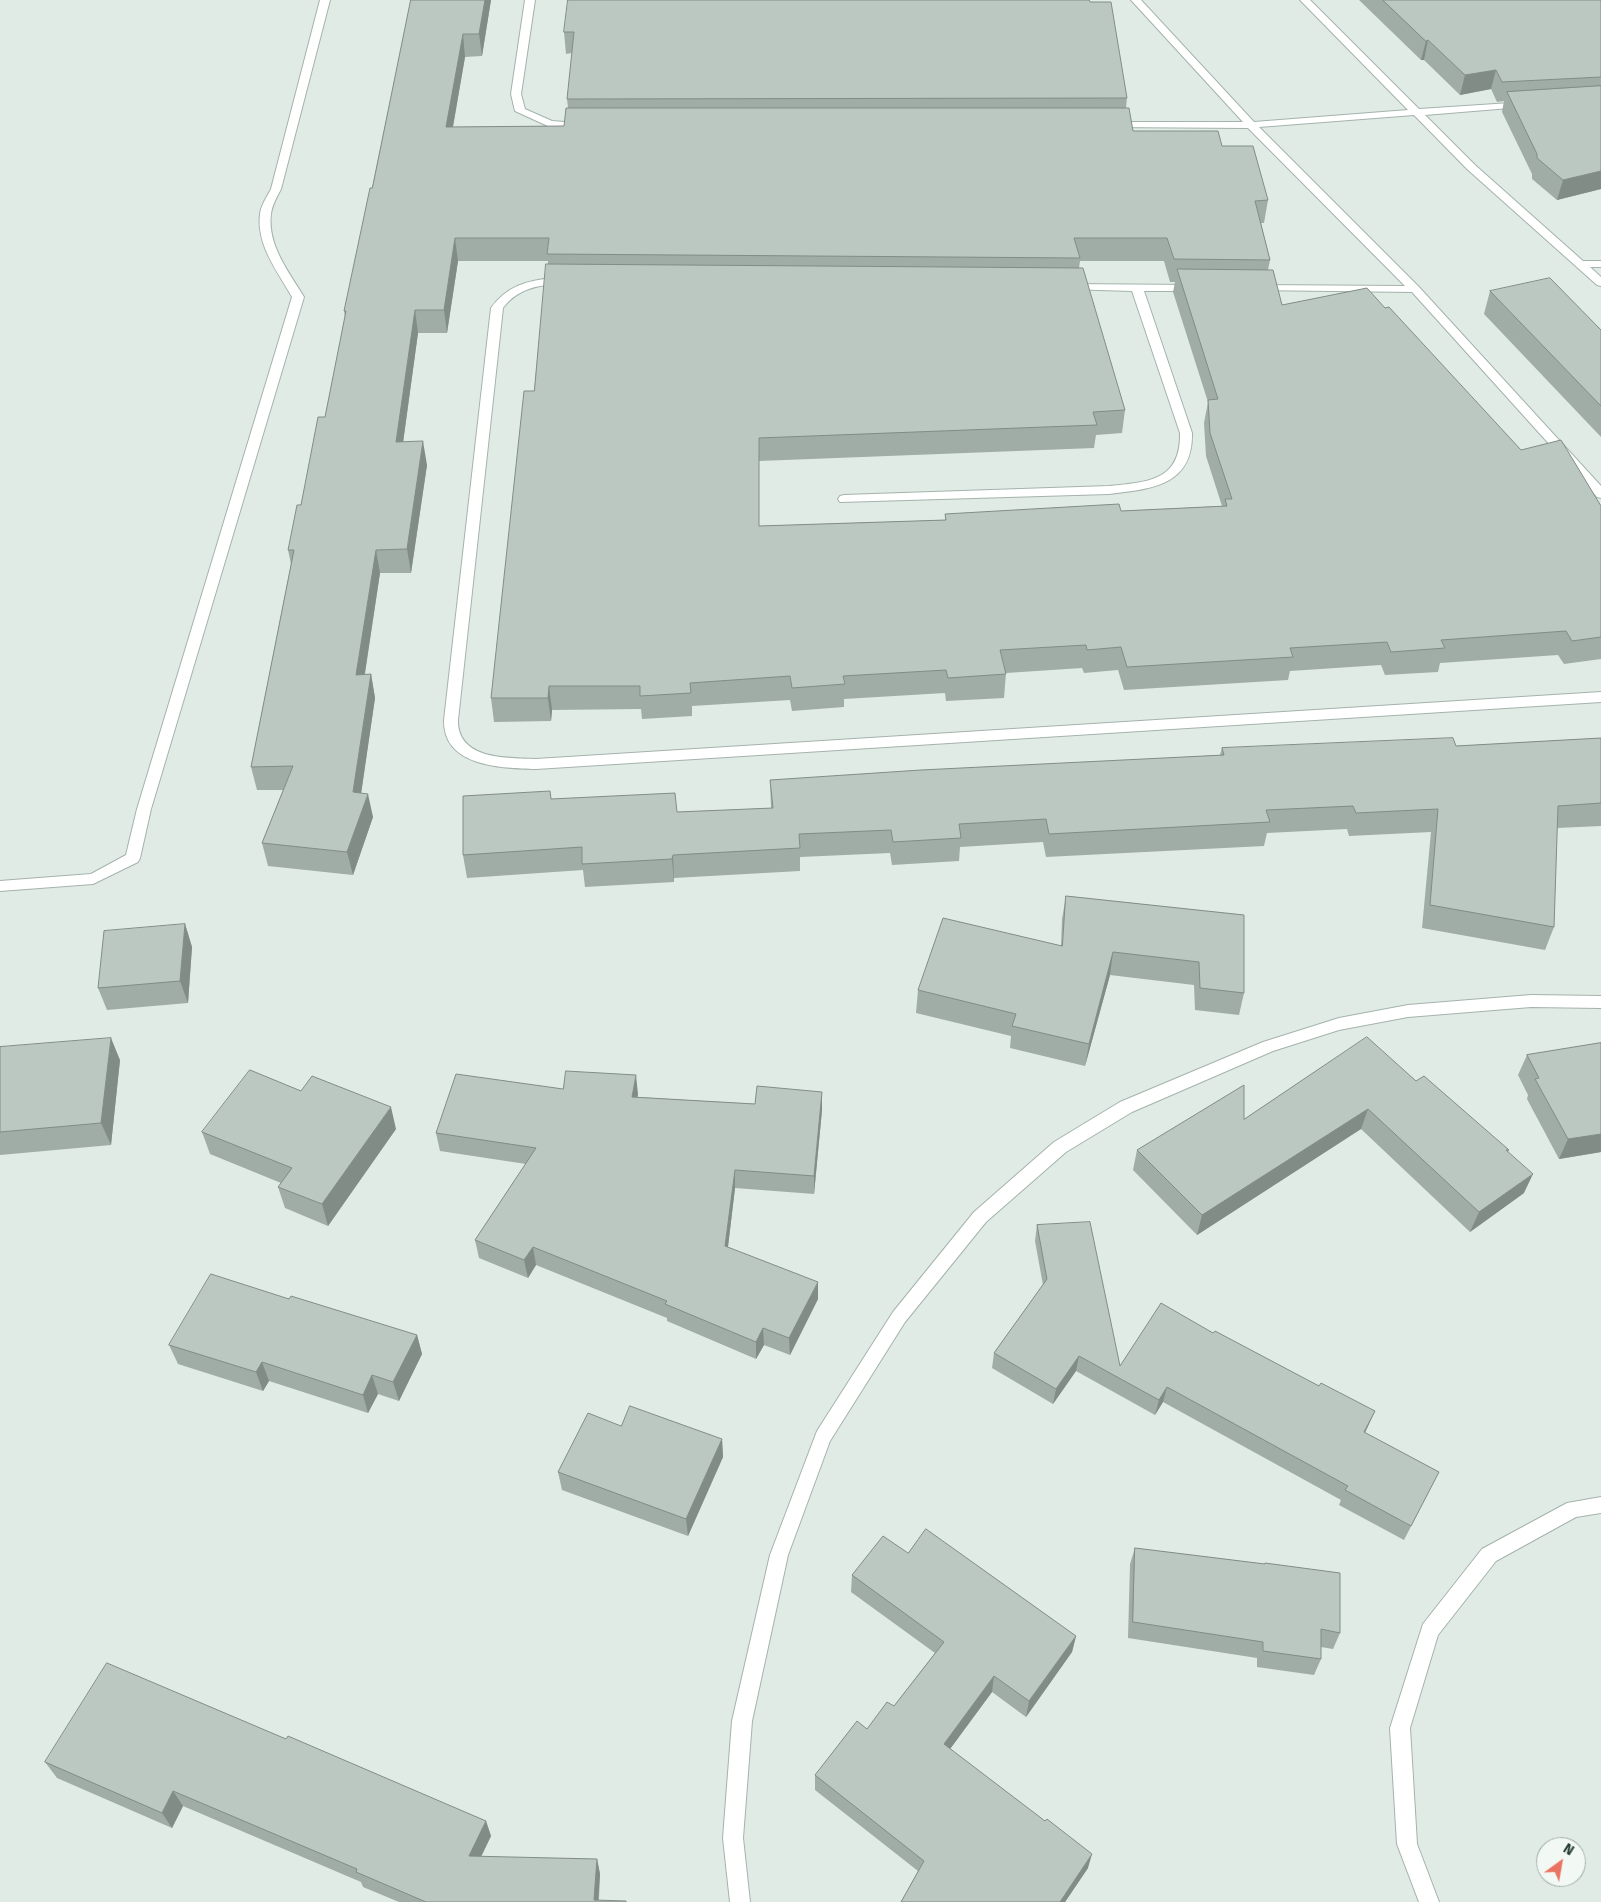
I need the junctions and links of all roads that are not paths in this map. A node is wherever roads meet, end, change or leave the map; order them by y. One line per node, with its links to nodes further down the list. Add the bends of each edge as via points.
1 (325, 0): 22 (street, via 276,189 265,213 269,248 298,297 144,809 133,858 93,879)
2 (530, 0): 9 (street, via 516,94 520,111 550,124)
3 (1136, 0): 8 (street)
4 (1305, 0): 6 (street)
5 (1530, 104): 6 (street)
6 (1416, 111): 8 (street); 10 (street, via 1471,167)
7 (1101, 125): 8 (street)
8 (1251, 125): 18 (street)
9 (593, 126)
10 (1582, 264): 11 (street); 13 (street)
11 (1601, 264)
12 (574, 281): 21 (street, via 554,281 514,289 497,308 452,709 452,733 464,752 494,762 536,764)
13 (1601, 283)
14 (1058, 287): 15 (street)
15 (1137, 288): 16 (street); 20 (street, via 1186,433 1185,456 1172,475 1143,486 1109,490)
16 (1207, 288)
17 (1246, 288): 18 (street)
18 (1416, 289): 19 (street)
19 (1601, 494)
20 (844, 499)
21 (1601, 697)
22 (0, 886)
23 (1601, 1002): 25 (street, via 1531,1001 1408,1011 1339,1024 1268,1046 1126,1107 1060,1147 980,1217 899,1317 823,1437 779,1555 742,1721 733,1838)
24 (1601, 1505): 26 (street, via 1573,1509 1489,1555 1430,1630 1400,1728 1407,1844)
25 (740, 1902)
26 (1429, 1902)

